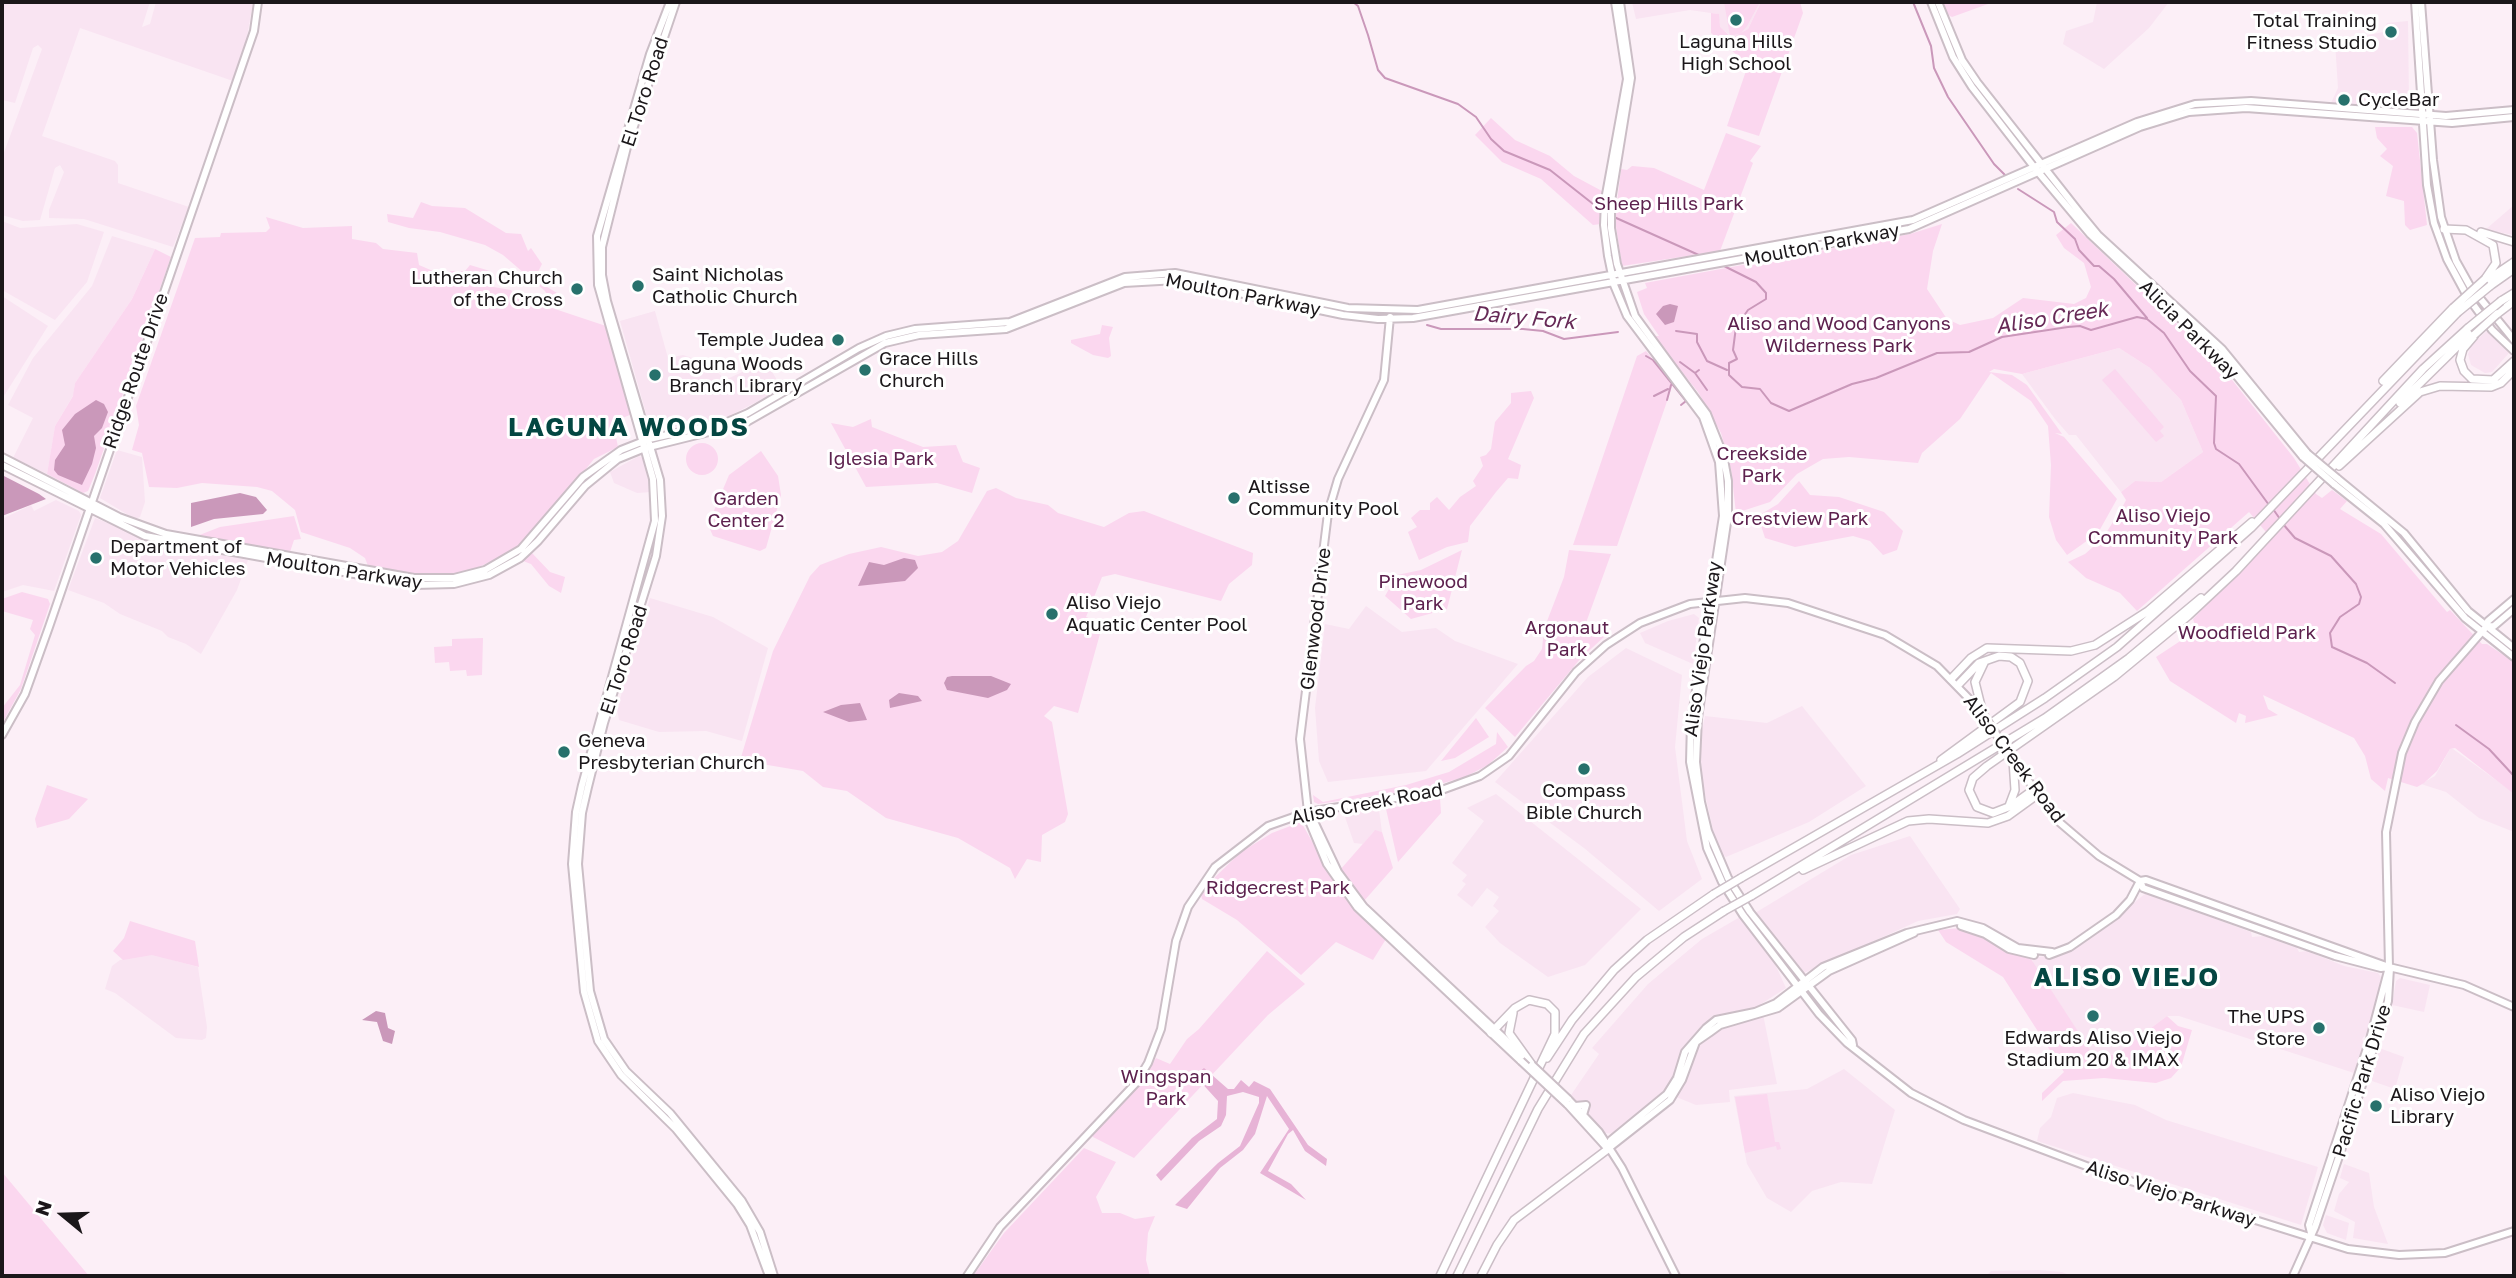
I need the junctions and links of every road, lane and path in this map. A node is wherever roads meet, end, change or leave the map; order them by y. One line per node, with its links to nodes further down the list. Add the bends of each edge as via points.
1 (258, 2): 55 (main road, Ridge Route Drive, via 254,31)
2 (670, 2): 50 (main road, El Toro Road, via 650,54 596,245 598,285)
3 (676, 2): 50 (main road, El Toro Road, via 639,109 602,247 607,301)
4 (1618, 2): 20 (main road, via 1631,89)
5 (1931, 2): 17 (main road, Alicia Parkway, via 1972,87)
6 (1938, 2): 14 (main road, Alicia Parkway, via 1962,60)
7 (2415, 2): 11 (main road)
8 (2421, 2): 11 (main road)
9 (2514, 110): 11 (main road, Moulton Parkway)
10 (2514, 117): 11 (main road, Moulton Parkway, via 2466,123)
11 (2427, 118): 12 (main road, Moulton Parkway); 13 (main road); 15 (main road, Moulton Parkway, via 2251,101 2207,102 2151,116); 21 (main road)
12 (2409, 120): 13 (main road); 18 (main road, Moulton Parkway, via 2245,107 2203,110 2140,128)
13 (2424, 132): 21 (main road, via 2427,185)
14 (2034, 154): 15 (main road); 16 (main road, Alicia Parkway)
15 (2049, 160): 16 (main road, Moulton Parkway)
16 (2042, 163): 17 (main road, Moulton Parkway); 18 (main road, Alicia Parkway)
17 (2034, 167): 19 (main road, Alicia Parkway); 22 (main road, Moulton Parkway, via 1921,218)
18 (2047, 170): 19 (main road, Moulton Parkway); 29 (main road, Alicia Parkway, via 2098,235)
19 (2039, 174): 23 (main road, Moulton Parkway, via 1920,226); 29 (main road, Alicia Parkway, via 2091,234)
20 (1608, 200): 28 (main road); 28 (main road, via 1604,223)
21 (2440, 229): 24 (highway, via 2462,225); 32 (highway, via 2466,230 2493,245 2496,263); 43 (main road, via 2470,286); 44 (main road, via 2447,259 2467,296)
22 (1819, 239): 23 (main road); 25 (main road); 28 (main road, Moulton Parkway)
23 (1841, 242): 25 (main road, Moulton Parkway)
24 (2514, 242)
25 (1791, 250): 30 (main road, Moulton Parkway)
26 (2514, 262): 32 (highway)
27 (2514, 269): 32 (highway)
28 (1616, 274): 31 (main road, Aliso Viejo Parkway); 38 (main road, Moulton Parkway)
29 (2140, 276): 39 (main road, Alicia Parkway); 42 (main road, Alicia Parkway)
30 (1637, 279): 31 (main road, Moulton Parkway); 34 (main road, via 1628,286)
31 (1617, 282): 34 (main road, Aliso Viejo Parkway); 40 (main road, Moulton Parkway); 61 (main road, Aliso Viejo Parkway, via 1627,316 1703,417 1716,450 1723,516)
32 (2487, 282): 37 (highway, bridge); 37 (highway, bridge)
33 (2514, 293): 36 (highway)
34 (1627, 297): 61 (main road, Aliso Viejo Parkway, via 1646,333 1700,402 1723,454 1728,516)
35 (2514, 302): 36 (highway)
36 (2504, 304): 41 (highway, bridge); 41 (highway, bridge)
37 (2455, 310): 56 (highway)
38 (1390, 311): 40 (main road, Glenwood Drive); 47 (main road, Moulton Parkway, via 1348,308 1190,275 1147,273 1103,283 1010,322 896,333 867,344)
39 (2182, 319): 42 (main road); 45 (main road, Alicia Parkway)
40 (1390, 320): 47 (main road, Moulton Parkway, via 1343,315 1186,281 1148,280 1113,286 1006,330 896,339); 78 (main road, Glenwood Drive, via 1384,380 1338,479 1328,513 1300,739)
41 (2472, 332): 46 (highway, via 2461,356 2469,377 2493,380); 49 (highway); 54 (highway, via 2423,369)
42 (2210, 337): 45 (main road); 51 (main road, Alicia Parkway)
43 (2514, 340)
44 (2514, 351)
45 (2222, 358): 51 (main road, Alicia Parkway)
46 (2514, 361)
47 (829, 370): 50 (main road, Moulton Parkway, via 745,422)
48 (2514, 370): 49 (highway, via 2491,387 2425,390)
49 (2369, 438): 54 (highway)
50 (647, 444): 58 (main road, Moulton Parkway, via 594,477 520,558 464,583 415,584); 59 (main road, Moulton Parkway, via 621,450 592,468 520,549 494,566 465,576 423,579); 108 (main road, El Toro Road, via 655,492 651,541 595,734 574,826 572,864 584,992 592,1026 608,1059 676,1129 732,1197)
51 (2305, 455): 63 (main road, Alicia Parkway, bridge, via 2399,538 2447,598)
52 (2, 457): 55 (main road, Moulton Parkway)
53 (2, 465): 55 (main road, Moulton Parkway)
54 (2327, 473): 57 (highway)
55 (90, 506): 58 (main road, Moulton Parkway, via 138,534); 59 (main road, Moulton Parkway, via 149,529); 73 (main road, Ridge Route Drive, via 25,694)
56 (2250, 527): 71 (highway, via 2148,611 2095,645 2071,651 1987,648 1971,658); 75 (highway, via 2162,609 2095,663)
57 (2264, 540): 77 (highway, via 2171,632 1973,778 1970,793 1977,807 1993,813); 80 (highway, via 2174,622 2074,699)
58 (174, 543): 59 (main road)
59 (214, 543)
60 (2514, 599): 63 (main road, Pacific Park Drive)
61 (1712, 602): 66 (main road, Aliso Viejo Parkway); 70 (main road, Aliso Viejo Parkway); 71 (main road, Aliso Creek Road, via 1763,600 1819,612 1901,643); 78 (main road, Aliso Creek Road, via 1653,617 1606,645 1576,672 1508,756 1480,776 1439,791)
62 (2514, 608): 63 (main road, Pacific Park Drive)
63 (2484, 630): 64 (main road, Alicia Parkway); 65 (main road, Pacific Park Drive); 67 (main road, Alicia Parkway)
64 (2495, 644): 65 (main road, via 2484,641); 69 (main road, Alicia Parkway)
65 (2468, 646): 88 (main road, Pacific Park Drive, via 2432,692 2402,753 2394,785 2386,832)
66 (1702, 647): 70 (main road); 84 (main road, Aliso Viejo Parkway, via 1690,733 1699,821 1722,882)
67 (2514, 648)
68 (1994, 657): 71 (highway); 72 (highway, via 1976,675); 75 (highway, via 2020,663 2028,681 2025,695)
69 (2514, 657)
70 (1704, 674): 85 (main road, Aliso Viejo Parkway, via 1696,748 1708,831 1728,878)
71 (1955, 682): 72 (main road, Aliso Creek Road)
72 (1983, 714): 74 (main road, Aliso Creek Road, bridge)
73 (2, 735)
74 (2013, 760): 76 (main road, Aliso Creek Road); 77 (highway, via 2015,790)
75 (1936, 766): 101 (highway, bridge, via 1714,894 1647,940 1587,1001 1546,1060)
76 (2035, 792): 77 (highway); 79 (main road, Aliso Creek Road, via 2083,844); 80 (highway, via 2008,816 1988,824 1929,819 1899,824)
77 (2008, 806)
78 (1308, 812): 93 (main road, Glenwood Drive, via 1322,854 1357,907); 109 (main road, Aliso Creek Road, via 1268,826 1227,856 1204,881 1182,922 1161,1029 1144,1070 1127,1096 1000,1227)
79 (2140, 881): 81 (main road, Aliso Creek Road, via 2143,888); 82 (main road, Aliso Creek Road); 89 (main road, via 2116,915 2070,947 2052,953 2017,953 1954,923 1935,924)
80 (1764, 888): 111 (highway, bridge, via 1660,957 1597,1018 1557,1074)
81 (2192, 906): 82 (main road); 83 (main road, Aliso Creek Road)
82 (2216, 907): 83 (main road, Aliso Creek Road)
83 (2259, 926): 86 (main road, Aliso Creek Road); 87 (main road, Aliso Creek Road)
84 (1760, 936): 85 (main road); 90 (main road, Aliso Viejo Parkway)
85 (1776, 943): 89 (main road, Aliso Viejo Parkway)
86 (2305, 945): 87 (main road); 88 (main road, Aliso Creek Road)
87 (2332, 947): 88 (main road, Aliso Creek Road)
88 (2389, 967): 92 (main road, Aliso Creek Road, via 2464,985); 94 (main road, Pacific Park Drive); 97 (main road, Pacific Park Drive, via 2388,1000)
89 (1806, 984): 90 (main road); 95 (main road, Aliso Viejo Parkway)
90 (1799, 989): 95 (main road, Aliso Viejo Parkway, via 1830,1027); 102 (main road, via 1766,1007 1710,1024 1689,1047 1667,1094); 103 (main road, via 1768,1013 1720,1025 1703,1037 1689,1055 1670,1100)
91 (1520, 1004): 93 (highway); 96 (highway, via 1508,1027); 101 (highway, via 1535,1000 1547,1004 1555,1012 1557,1026)
92 (2514, 1007)
93 (1493, 1032): 96 (main road, Glenwood Drive)
94 (2370, 1039): 97 (main road); 104 (main road, Pacific Park Drive)
95 (1853, 1045): 107 (main road, Aliso Viejo Parkway, via 1889,1078 1940,1109 2122,1178)
96 (1523, 1057): 98 (highway); 99 (main road, Glenwood Drive, bridge)
97 (2369, 1064): 105 (main road, Pacific Park Drive)
98 (1532, 1065): 99 (main road, Glenwood Drive, bridge)
99 (1567, 1101): 100 (main road); 103 (main road, Glenwood Drive)
100 (1599, 1132): 102 (main road); 103 (main road)
101 (1506, 1136): 110 (highway)
102 (1616, 1136): 103 (main road)
103 (1608, 1149): 112 (highway, via 1514,1220); 113 (main road, via 1633,1185)
104 (2332, 1156): 105 (main road); 107 (main road, Pacific Park Drive, via 2309,1225)
105 (2332, 1180): 107 (main road, Pacific Park Drive)
106 (2514, 1231): 107 (main road, Aliso Viejo Parkway, via 2454,1251 2409,1255 2348,1249)
107 (2310, 1236): 114 (main road, Pacific Park Drive)
108 (772, 1276)
109 (967, 1276)
110 (1440, 1276)
111 (1459, 1276)
112 (1481, 1276)
113 (1676, 1276)
114 (2293, 1276)

